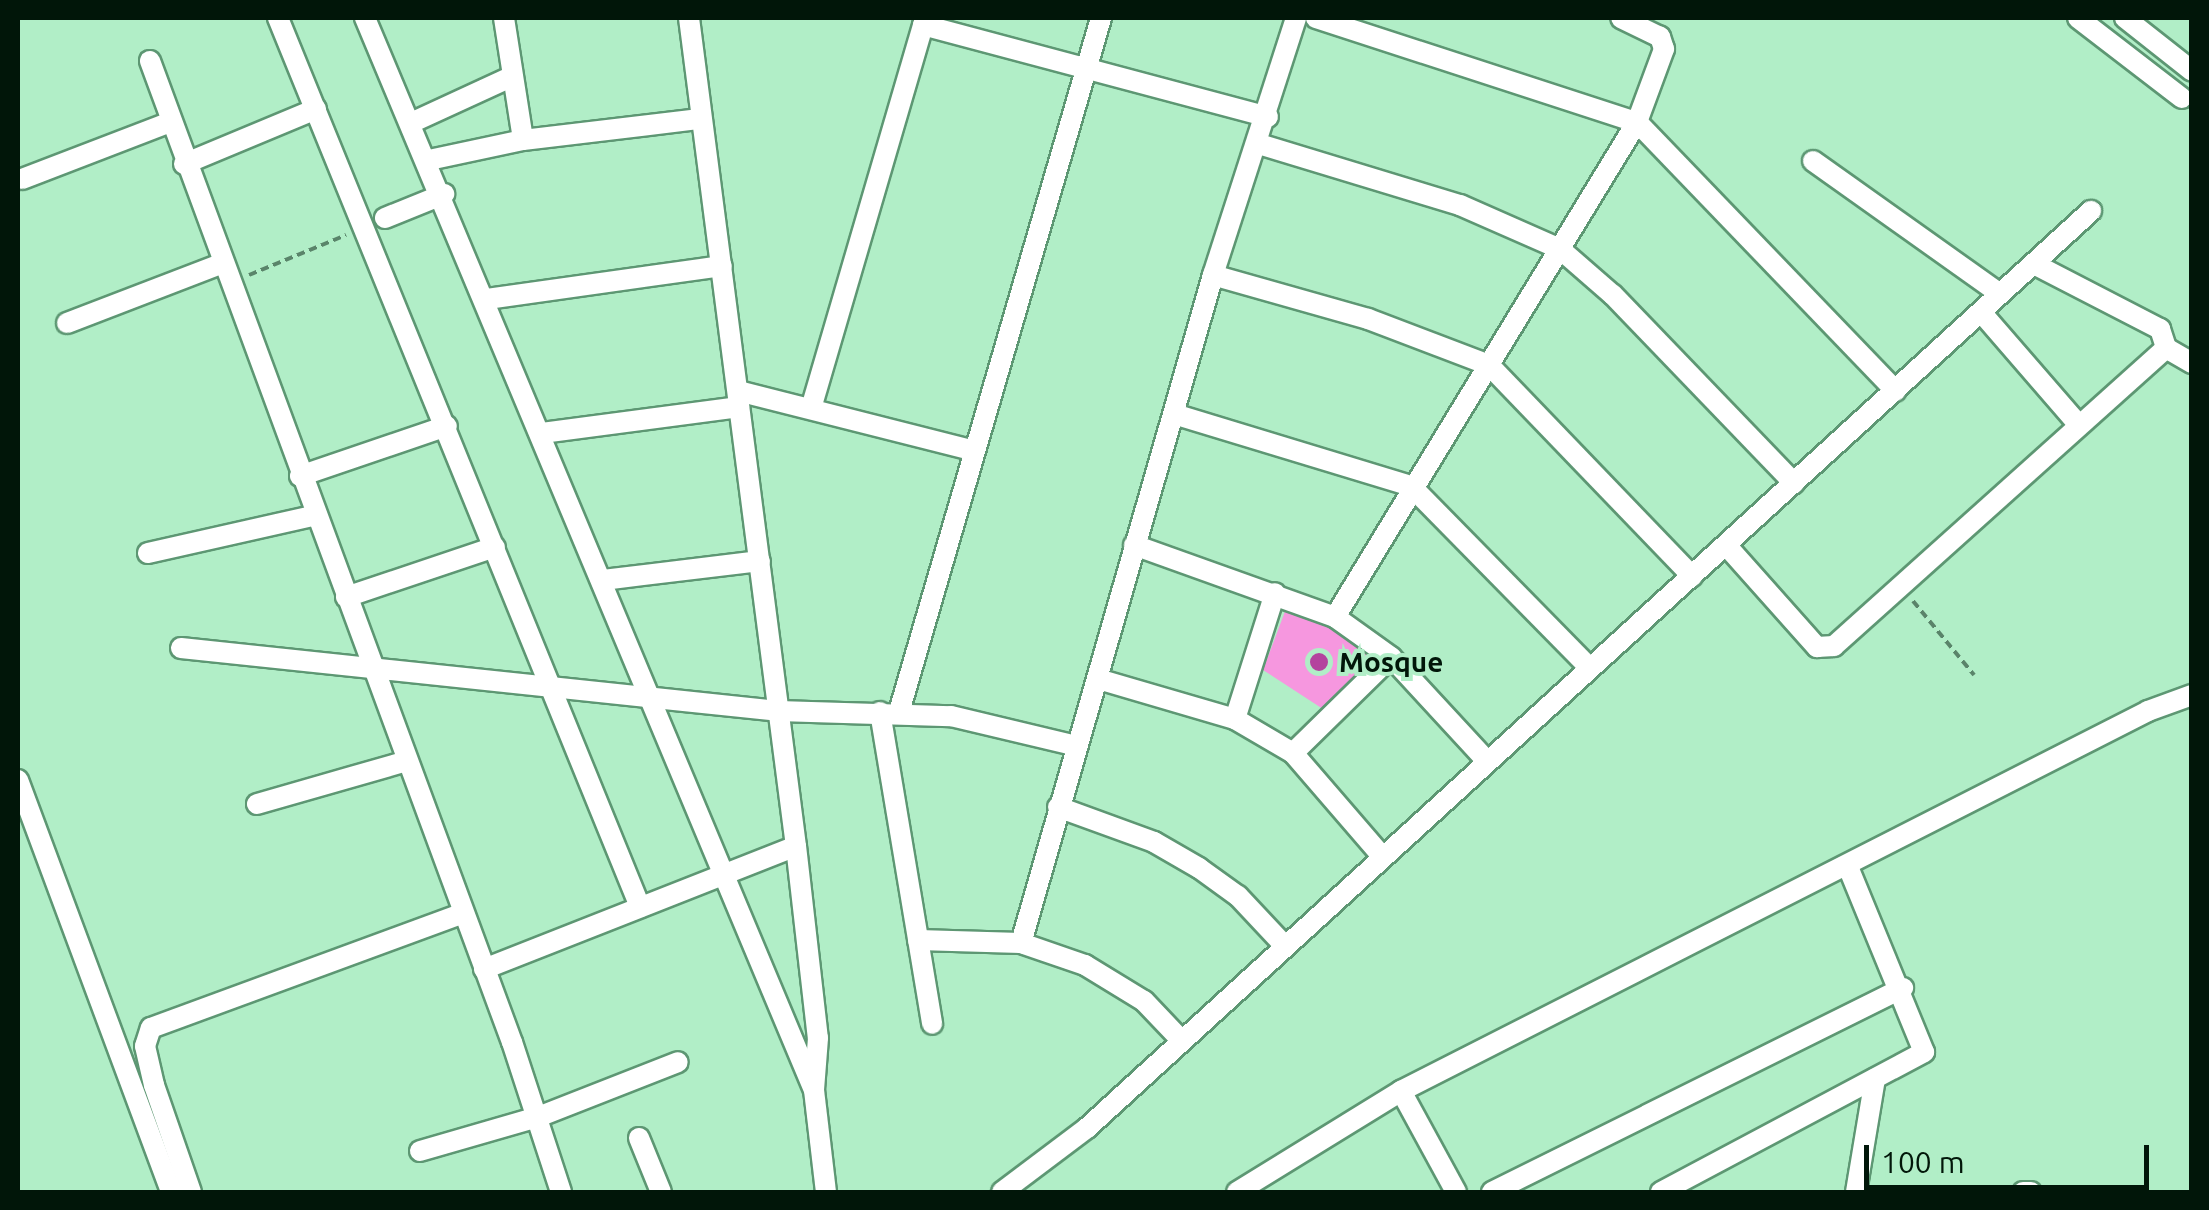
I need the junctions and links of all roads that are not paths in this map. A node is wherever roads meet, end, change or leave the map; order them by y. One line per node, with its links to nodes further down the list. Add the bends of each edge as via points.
1 (278, 18): 17 (street)
2 (365, 18): 20 (street)
3 (504, 18): 15 (street)
4 (688, 18): 19 (street)
5 (1101, 18): 13 (street)
6 (1296, 18): 18 (street)
7 (1316, 18): 21 (street)
8 (1620, 18): 21 (street, via 1660,36 1664,49)
9 (2078, 18): 16 (street)
10 (2125, 18): 14 (street)
11 (924, 22): 13 (street); 46 (street)
12 (150, 61): 22 (street)
13 (1085, 68): 18 (street); 51 (street)
14 (2192, 72)
15 (512, 77): 20 (street); 23 (street)
16 (2182, 98)
17 (316, 109): 27 (street); 49 (street)
18 (1268, 117): 24 (street)
19 (698, 118): 23 (street); 34 (street)
20 (414, 122): 25 (street)
21 (1638, 122): 32 (street); 44 (street)
22 (168, 123): 27 (street); 28 (street)
23 (522, 140): 25 (street)
24 (1259, 144): 32 (street, via 1460,205); 36 (street)
25 (430, 160): 29 (street)
26 (1813, 161): 37 (street)
27 (184, 164): 35 (street)
28 (22, 179)
29 (444, 194): 31 (street); 38 (street)
30 (2090, 211): 33 (street)
31 (386, 218)
32 (1560, 249): 43 (street); 53 (street)
33 (2034, 264): 37 (street); 41 (street, via 2160,329)
34 (722, 266): 38 (street); 45 (street)
35 (225, 274): 40 (street); 52 (street)
36 (1213, 275): 43 (street, via 1368,320); 47 (street)
37 (2000, 294): 39 (street)
38 (486, 299): 50 (street)
39 (1981, 312): 44 (street); 48 (street)
40 (67, 323)
41 (2166, 348): 42 (street); 48 (street)
42 (2192, 363)
43 (1490, 365): 54 (street); 61 (street)
44 (1896, 391): 53 (street)
45 (739, 399): 46 (street); 50 (street); 60 (street)
46 (812, 404): 51 (street)
47 (1174, 414): 54 (street); 56 (street)
48 (2078, 424): 57 (street, via 1824,649)
49 (447, 426): 52 (street); 58 (street)
50 (542, 434): 62 (street)
51 (970, 450): 75 (street)
52 (300, 476): 55 (street)
53 (1794, 483): 57 (street)
54 (1411, 486): 65 (street); 69 (street)
55 (316, 515): 59 (street); 64 (street)
56 (1134, 545): 63 (street); 70 (street)
57 (1726, 545): 61 (street)
58 (495, 548): 64 (street); 71 (street)
59 (148, 553)
60 (760, 561): 62 (street); 74 (street)
61 (1692, 576): 69 (street)
62 (603, 580): 73 (street)
63 (1275, 594): 65 (street); 76 (street)
64 (346, 597): 68 (street)
65 (1335, 617): 67 (street)
66 (181, 648): 68 (street)
67 (1391, 658): 78 (street); 80 (street)
68 (372, 668): 71 (street); 79 (street)
69 (1590, 668): 80 (street)
70 (1098, 679): 76 (street); 77 (street)
71 (554, 690): 73 (street); 88 (street)
72 (2192, 695): 86 (street, via 2148,711)
73 (652, 699): 74 (street); 87 (street)
74 (778, 711): 75 (street); 84 (street)
75 (889, 712): 77 (street, via 987,722); 90 (street)
76 (1235, 719): 78 (street)
77 (1078, 746): 83 (street)
78 (1293, 753): 85 (street)
79 (407, 760): 82 (street); 89 (street)
80 (1487, 760): 85 (street)
81 (18, 780): 104 (street)
82 (257, 804)
83 (1058, 808): 91 (street); 92 (street, via 1154,842 1199,868 1238,896)
84 (796, 846): 87 (street); 99 (street, via 818,1038)
85 (1382, 856): 92 (street)
86 (1848, 867): 94 (street); 100 (street)
87 (724, 876): 88 (street); 99 (street)
88 (640, 906): 93 (street)
89 (464, 913): 93 (street); 105 (street, via 151,1028 145,1046 154,1085)
90 (918, 940): 91 (street); 95 (street)
91 (1021, 943): 96 (street, via 1111,978)
92 (1284, 945): 96 (street)
93 (484, 969): 101 (street)
94 (1903, 988): 98 (street, via 1926,1048); 112 (street)
95 (932, 1024)
96 (1180, 1039): 109 (street, via 1086,1128)
97 (678, 1062): 101 (street)
98 (1875, 1078): 113 (street); 114 (street)
99 (814, 1090): 108 (street)
100 (1400, 1092): 110 (street); 111 (street)
101 (538, 1116): 103 (street); 106 (street)
102 (639, 1138): 107 (street)
103 (420, 1151)
104 (171, 1192)
105 (191, 1192)
106 (560, 1192)
107 (662, 1192)
108 (826, 1192)
109 (1002, 1192)
110 (1237, 1192)
111 (1456, 1192)
112 (1492, 1192)
113 (1660, 1192)
114 (1856, 1192)

